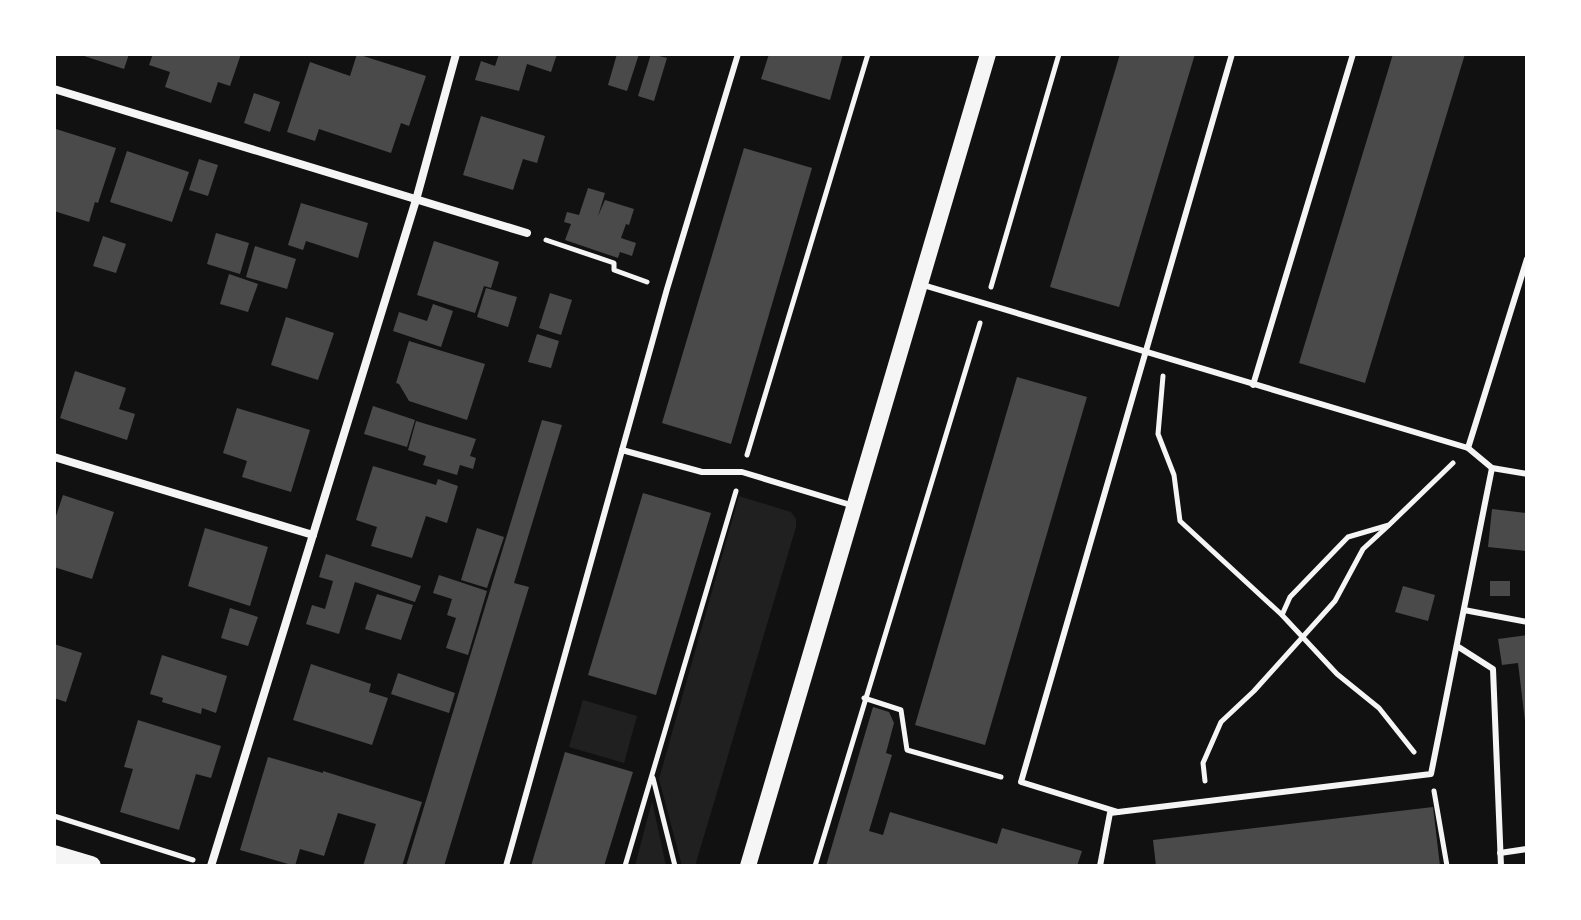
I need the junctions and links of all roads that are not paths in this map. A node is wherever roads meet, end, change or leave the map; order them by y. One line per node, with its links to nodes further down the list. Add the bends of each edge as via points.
1 (456, 54): 7 (street)
2 (738, 54): 14 (lane)
3 (988, 54): 10 (main road)
4 (1232, 54): 11 (lane)
5 (1353, 54): 12 (lane)
6 (54, 89): 7 (street)
7 (416, 200): 8 (street); 19 (street)
8 (527, 233)
9 (1527, 259): 13 (lane)
10 (920, 284): 11 (lane); 18 (main road)
11 (1145, 352): 12 (lane); 23 (lane, via 1021,782)
12 (1253, 385): 13 (lane)
13 (1468, 448): 16 (lane)
14 (622, 450): 18 (lane, via 702,472 742,472); 29 (lane)
15 (54, 457): 19 (street)
16 (1492, 468): 17 (lane); 20 (lane)
17 (1527, 474)
18 (854, 506): 30 (main road)
19 (313, 535): 28 (street)
20 (1464, 610): 21 (lane); 22 (lane)
21 (1527, 622)
22 (1457, 646): 23 (lane, via 1431,774); 25 (lane, via 1493,669)
23 (1118, 812): 31 (lane, via 1110,813)
24 (1527, 849): 25 (lane)
25 (1500, 853): 32 (lane)
26 (54, 855): 27 (main road)
27 (91, 866)
28 (211, 866)
29 (506, 866)
30 (748, 866)
31 (1100, 866)
32 (1501, 866)

